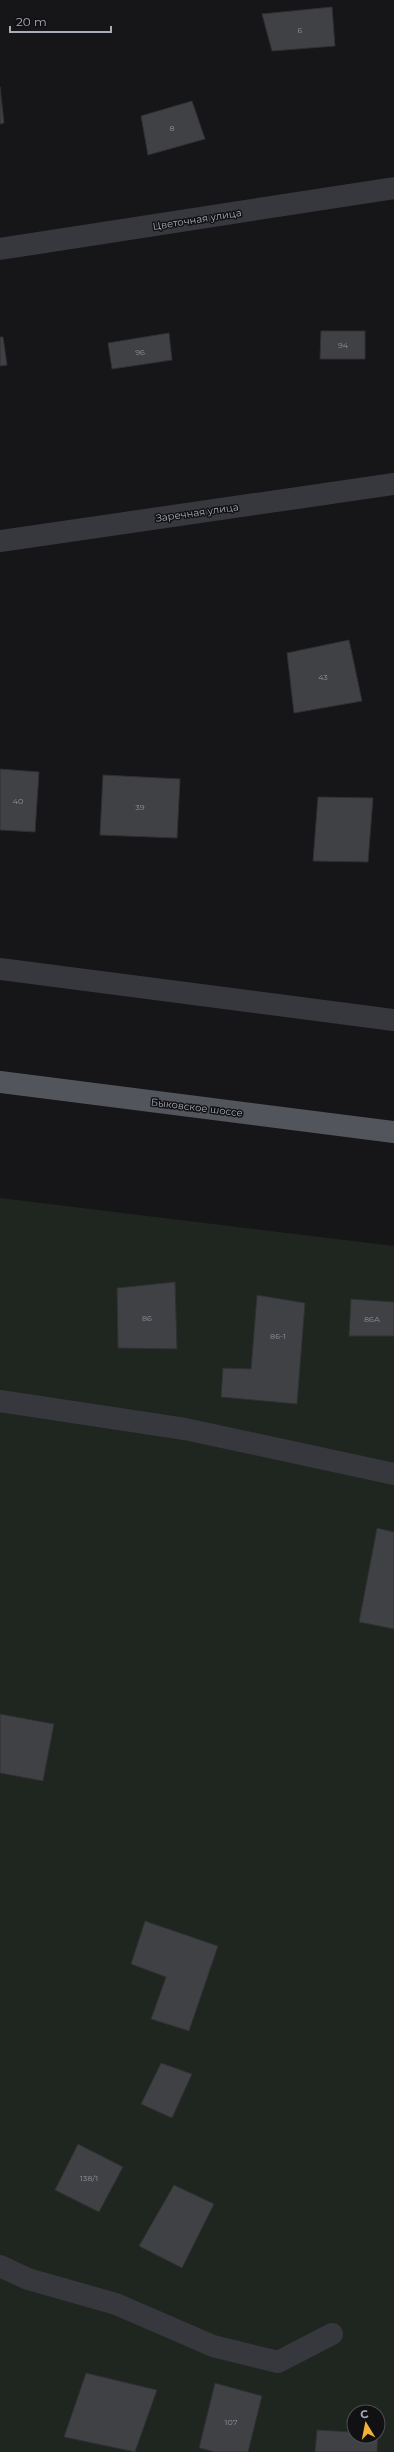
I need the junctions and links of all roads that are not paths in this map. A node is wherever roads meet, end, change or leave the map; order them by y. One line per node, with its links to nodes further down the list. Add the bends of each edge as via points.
1 (394, 188): 2 (street, Цветочная улица)
2 (0, 249)
3 (394, 484): 4 (street, Заречная улица)
4 (0, 541)
5 (0, 969): 6 (street)
6 (394, 1020)
7 (0, 1082): 8 (main road, Быковское шоссе)
8 (394, 1132)
9 (0, 1401): 10 (street, via 185,1429)
10 (394, 1474)
11 (0, 2266): 12 (street, via 28,2279 116,2304 213,2346 278,2362)
12 (332, 2334)

